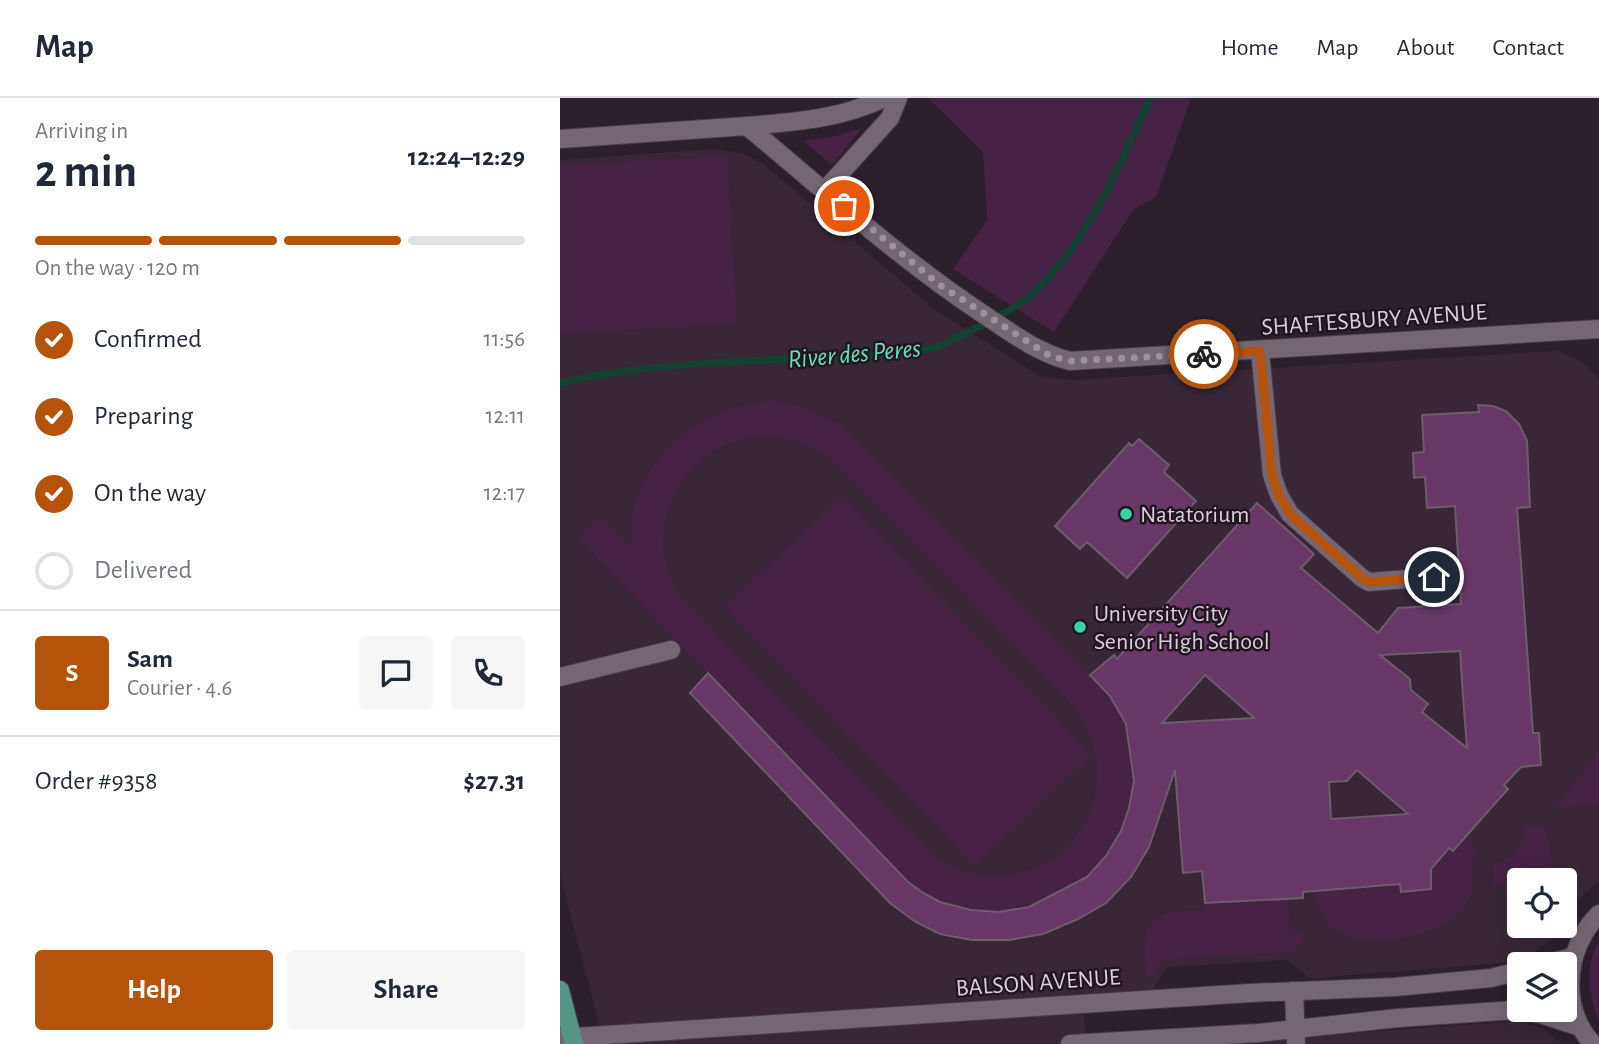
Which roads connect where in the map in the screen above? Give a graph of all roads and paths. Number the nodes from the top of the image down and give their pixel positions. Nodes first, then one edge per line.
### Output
1 (884, 98) edge
2 (898, 98) edge
3 (747, 126) junction
4 (560, 139) edge
5 (825, 190) junction
6 (1599, 329) edge
7 (1260, 351) junction
8 (1434, 577) dead end
9 (671, 650) dead end
10 (560, 677) edge
11 (1599, 914) edge
12 (1575, 952) edge
13 (1507, 974) edge
14 (560, 990) edge
15 (1294, 991) junction
16 (1577, 1018) edge
17 (1580, 1027) junction
18 (1296, 1036) edge
19 (569, 1040) edge
20 (1070, 1044) edge
21 (1593, 1044) edge

1 - 3 street
2 - 5 street
3 - 4 street
3 - 5 street, SHAFTESBURY AVENUE
5 - 7 street, SHAFTESBURY AVENUE
6 - 7 street, SHAFTESBURY AVENUE
7 - 8 street
9 - 10 street
11 - 12 street
13 - 15 street, BALSON AVENUE
14 - 19 main road
15 - 18 street
15 - 19 street, BALSON AVENUE
16 - 17 street
17 - 18 street
17 - 21 street
18 - 20 street

